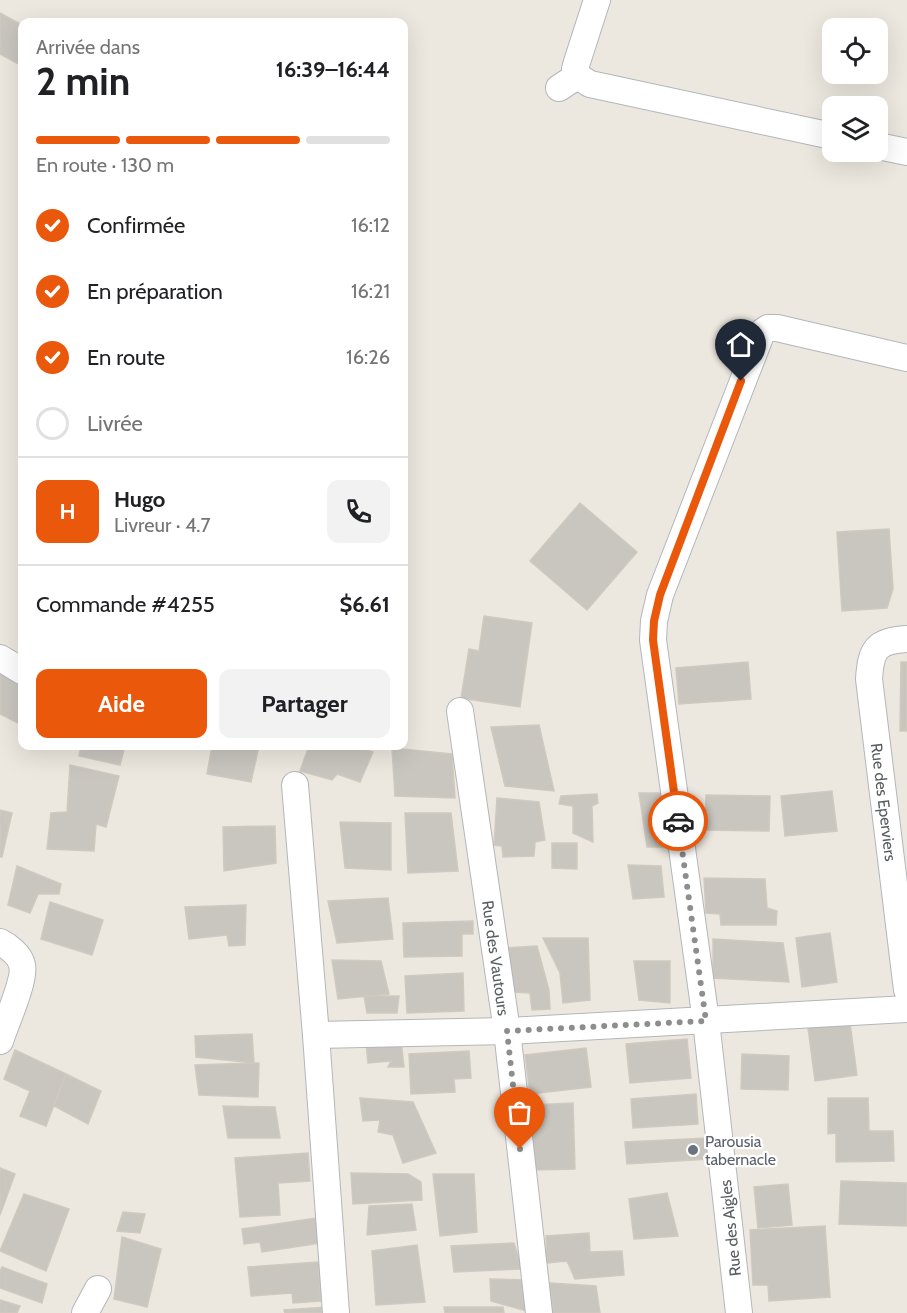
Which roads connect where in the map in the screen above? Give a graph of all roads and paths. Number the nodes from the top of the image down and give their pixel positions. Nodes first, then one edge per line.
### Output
1 (597, 0) edge
2 (822, 134) edge
3 (888, 148) edge
4 (907, 152) edge
5 (907, 358) edge
6 (907, 639) edge
7 (0, 658) edge
8 (18, 669) edge
9 (460, 711) dead end
10 (295, 785) dead end
11 (0, 942) edge
12 (907, 990) edge
13 (907, 1009) edge
14 (706, 1021) junction
15 (507, 1031) junction
16 (316, 1035) junction
17 (0, 1041) edge
18 (98, 1289) dead end
19 (85, 1313) edge
20 (336, 1313) edge
21 (539, 1313) edge
22 (739, 1313) edge

1 - 2 street
3 - 4 street
5 - 14 street, Rue des Aigles
6 - 12 street, Rue des Eperviers
7 - 8 street
9 - 15 street, Rue des Vautours
10 - 16 street
11 - 17 street
13 - 14 street
14 - 15 street
14 - 22 street, Rue des Aigles
15 - 16 street
15 - 21 street, Rue des Vautours
16 - 20 street
18 - 19 street

